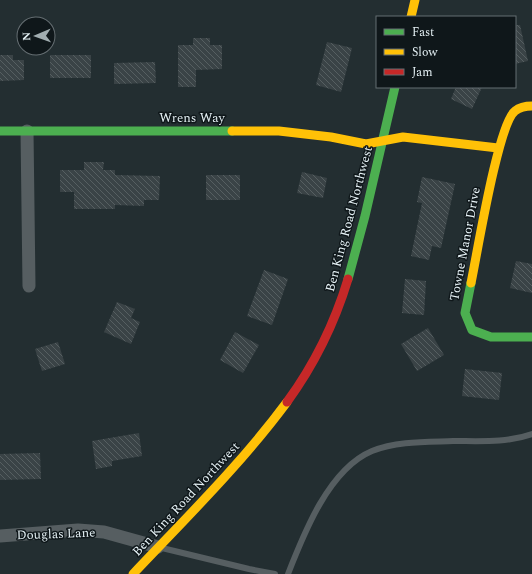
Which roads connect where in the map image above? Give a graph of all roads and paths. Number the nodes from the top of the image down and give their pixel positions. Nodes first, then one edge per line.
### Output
1 (415, 0) edge
2 (411, 16) edge
3 (395, 88) edge
4 (532, 106) edge
5 (0, 131) edge
6 (28, 131) junction
7 (383, 141) junction
8 (498, 148) junction
9 (29, 286) dead end
10 (532, 337) edge
11 (532, 434) edge
12 (0, 536) edge
13 (158, 547) junction
14 (133, 574) edge
15 (275, 574) edge
16 (288, 574) edge

1 - 2 street
3 - 7 street, Ben King Road Northwest
4 - 8 street, Towne Manor Drive
5 - 6 street, Wrens Way
6 - 7 street, Wrens Way
6 - 9 street
7 - 8 street
7 - 13 street, Ben King Road Northwest
8 - 10 street, Towne Manor Drive
11 - 16 lane
12 - 13 street, Douglas Lane
13 - 14 street, Ben King Road Northwest
13 - 15 lane

